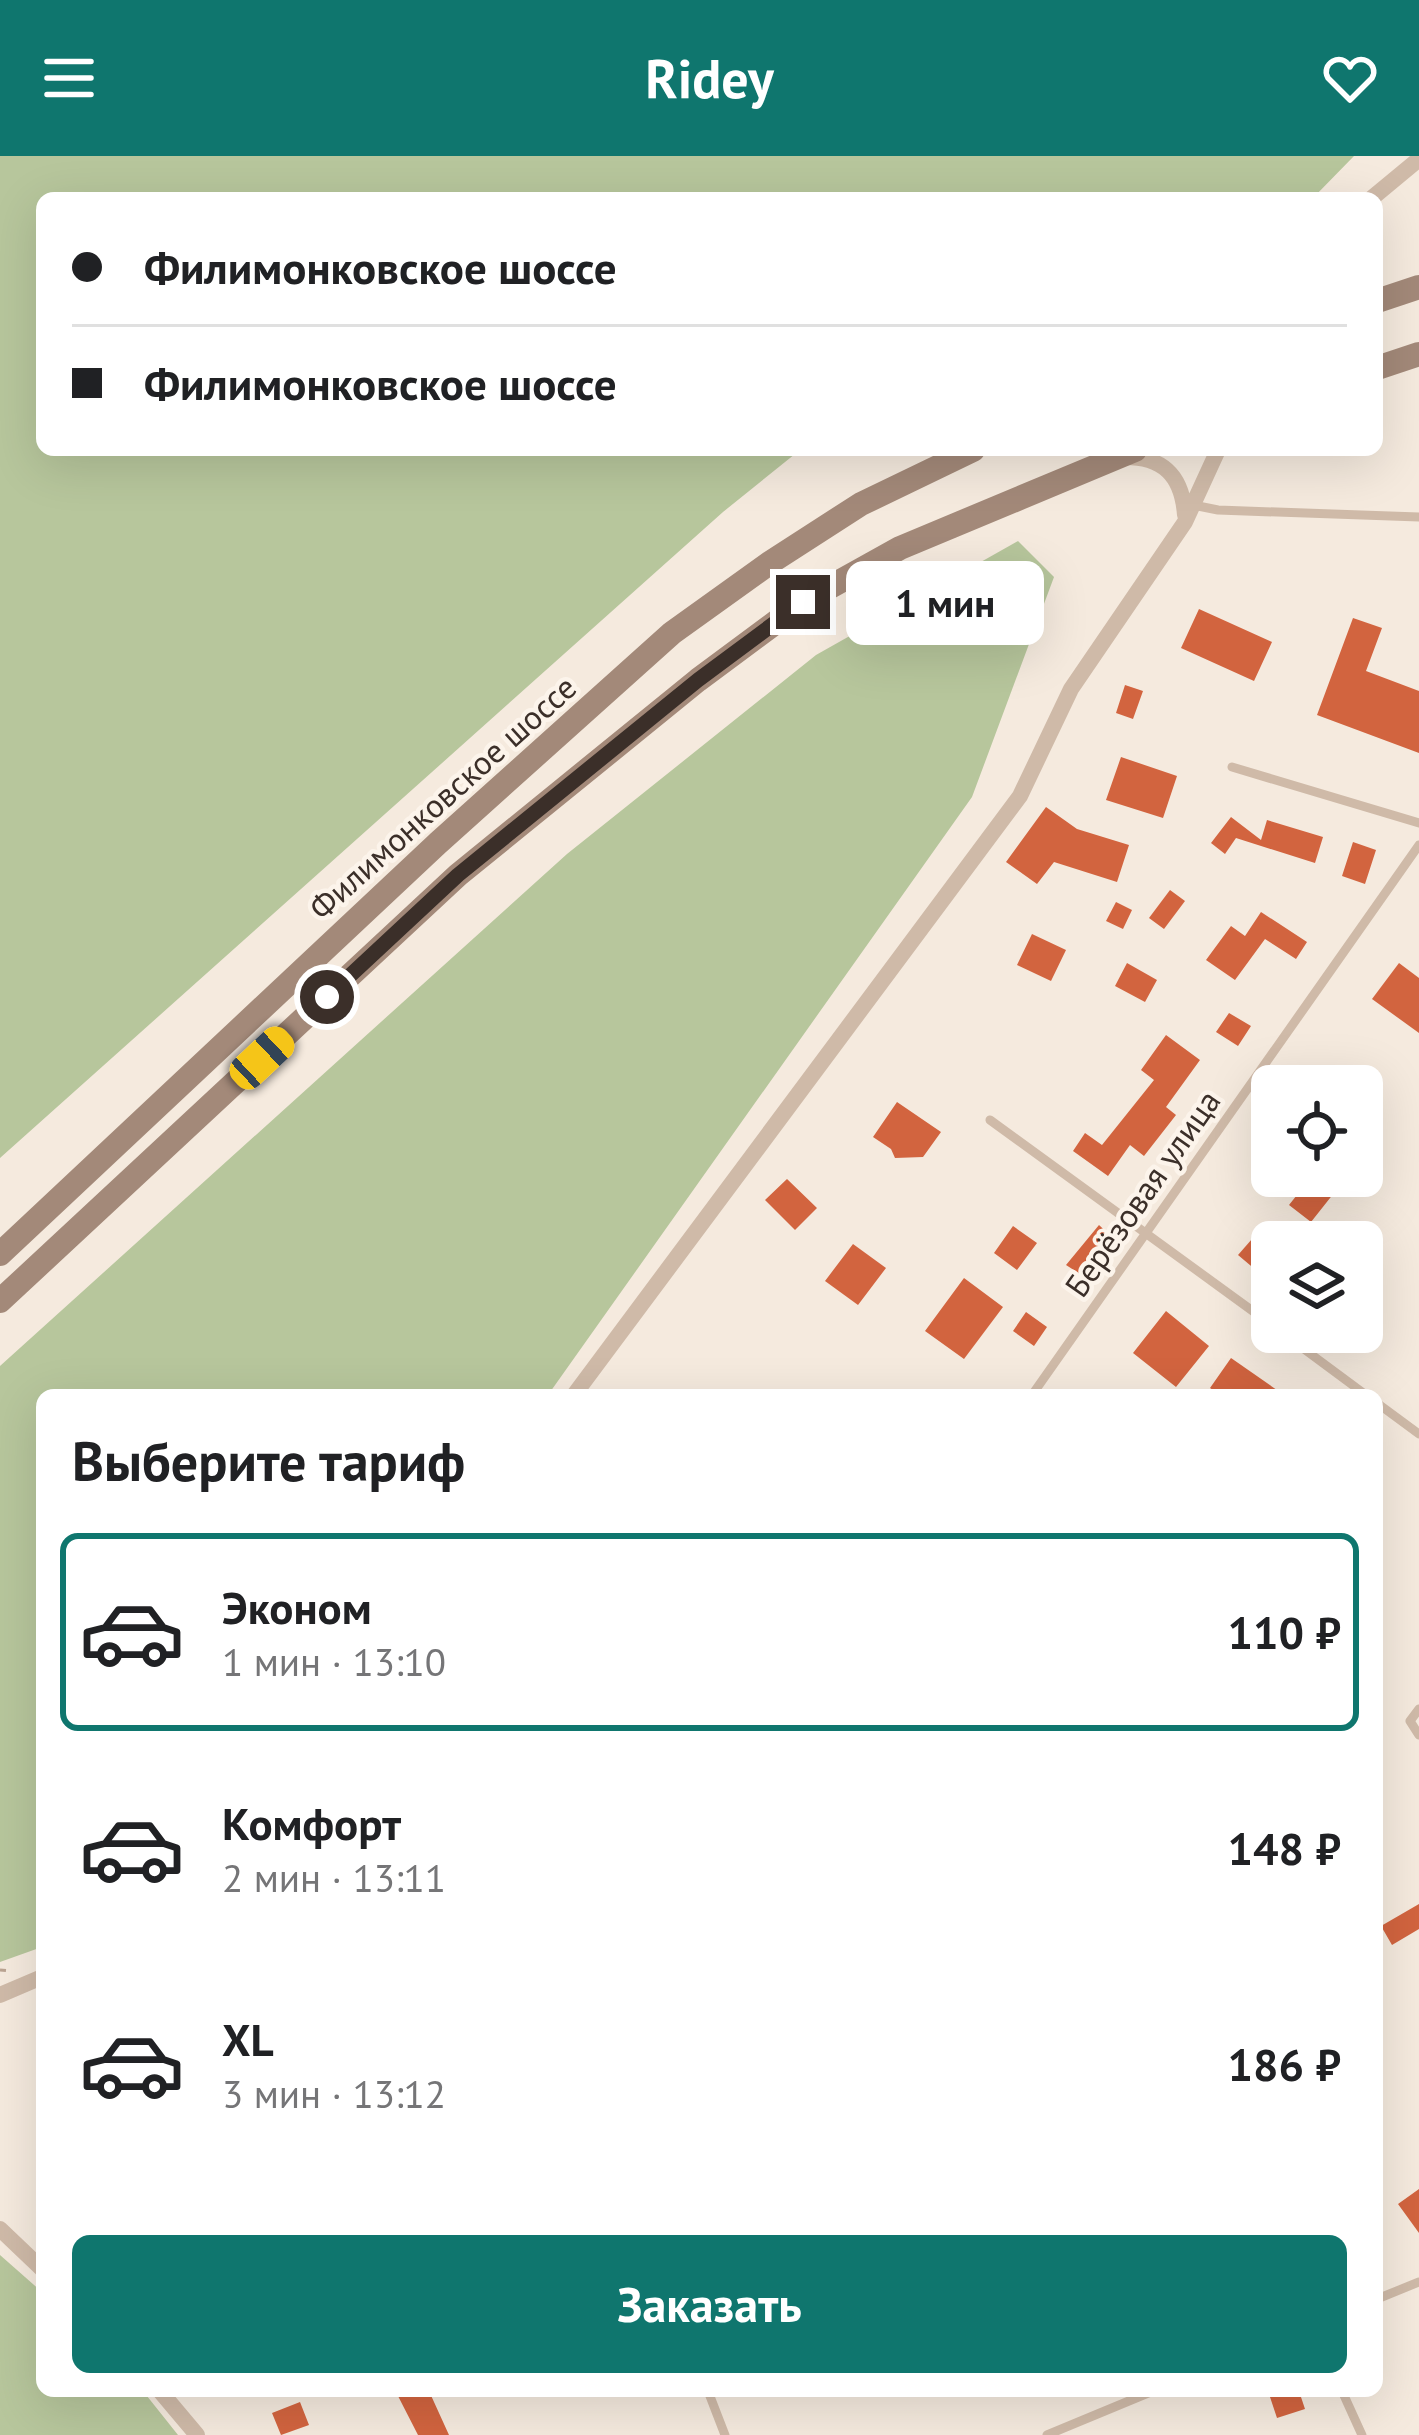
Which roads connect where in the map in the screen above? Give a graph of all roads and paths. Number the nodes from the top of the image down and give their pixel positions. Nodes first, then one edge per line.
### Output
1 (1419, 159) edge
2 (1379, 192) edge
3 (1419, 287) edge
4 (1383, 298) edge
5 (1419, 354) edge
6 (1383, 366) edge
7 (961, 456) edge
8 (1118, 456) edge
9 (1139, 456) edge
10 (1215, 456) edge
11 (1189, 514) junction
12 (1419, 517) edge
13 (1232, 767) dead end
14 (1419, 823) edge
15 (1419, 845) edge
16 (989, 1120) dead end
17 (1147, 1233) junction
18 (0, 1254) edge
19 (0, 1301) edge
20 (1251, 1310) edge
21 (1309, 1353) edge
22 (578, 1389) edge
23 (1036, 1389) edge
24 (1358, 1389) edge
25 (1383, 1407) edge
26 (1419, 1434) edge
27 (1419, 1709) edge
28 (1419, 1735) edge
29 (36, 1980) edge
30 (0, 1995) edge
31 (0, 2229) edge
32 (36, 2264) edge
33 (1419, 2282) edge
34 (1383, 2297) edge
35 (165, 2397) edge
36 (710, 2397) edge
37 (1139, 2397) edge
38 (1345, 2397) edge
39 (197, 2435) edge
40 (725, 2435) edge
41 (1047, 2435) edge
42 (1362, 2435) edge

1 - 2 street
3 - 4 main road
5 - 6 main road
7 - 18 main road, Филимонковское шоссе
8 - 19 main road, Филимонковское шоссе
9 - 11 street
10 - 11 street
11 - 12 lane
11 - 22 street
13 - 14 lane
15 - 17 lane, Берёзовая улица
16 - 17 lane
17 - 20 lane
17 - 23 lane, Берёзовая улица
21 - 24 lane
25 - 26 lane
27 - 28 lane
29 - 30 street
31 - 32 street
33 - 34 lane
35 - 39 street
36 - 40 lane
37 - 41 lane
38 - 42 lane

